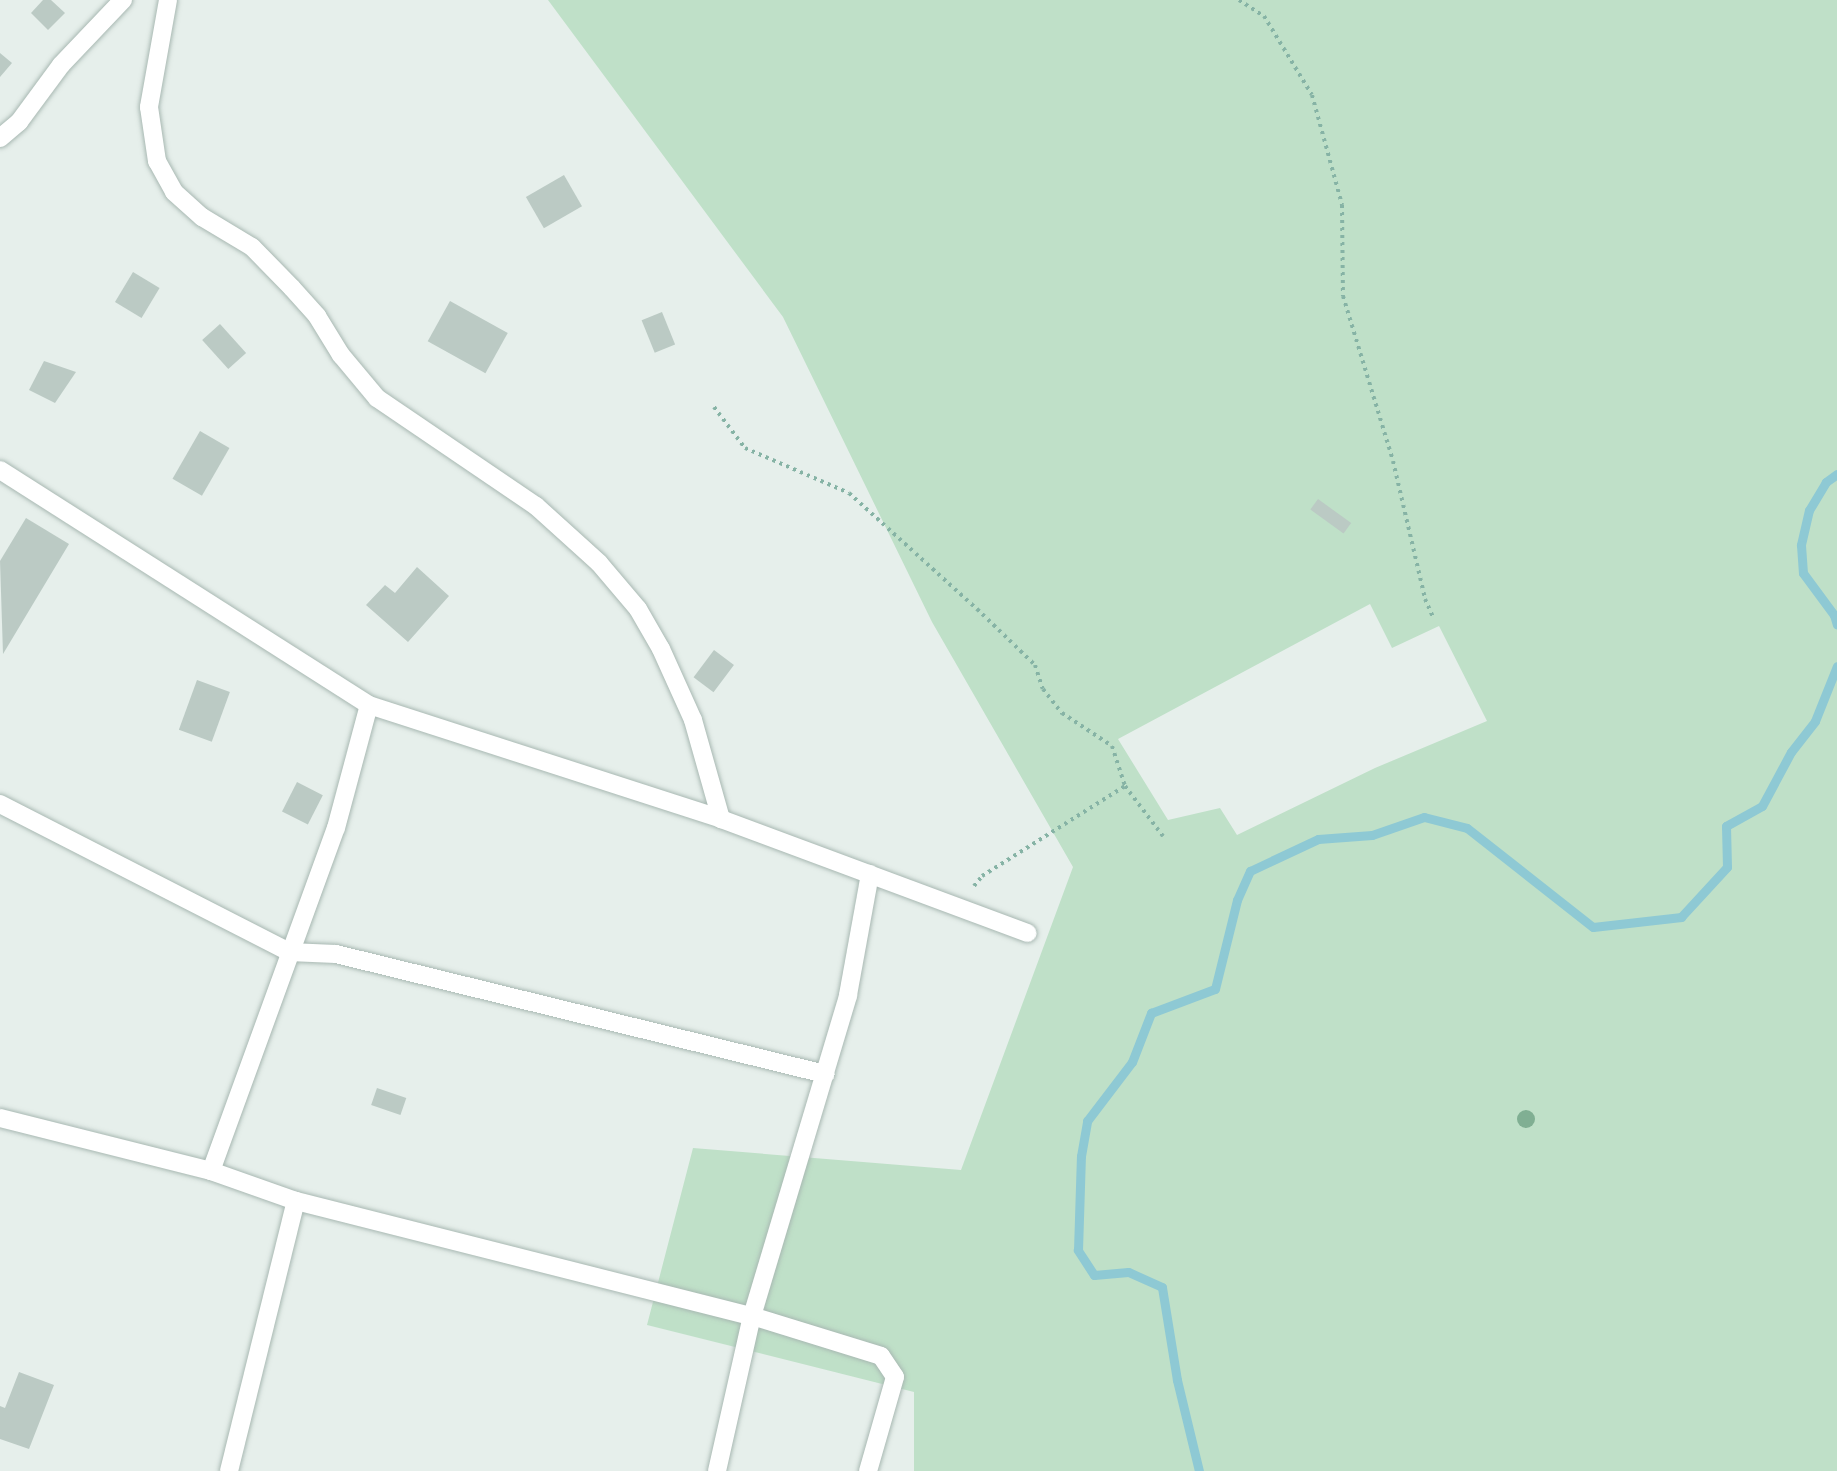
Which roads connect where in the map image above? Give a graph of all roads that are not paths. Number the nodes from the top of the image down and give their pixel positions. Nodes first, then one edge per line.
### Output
1 (123, 0) edge
2 (168, 0) edge
3 (0, 138) edge
4 (0, 470) edge
5 (369, 705) junction
6 (0, 804) edge
7 (721, 819) junction
8 (870, 874) junction
9 (1028, 933) dead end
10 (289, 952) junction
11 (825, 1074) junction
12 (0, 1118) edge
13 (211, 1171) junction
14 (296, 1201) junction
15 (752, 1316) junction
16 (229, 1471) edge
17 (717, 1471) edge
18 (868, 1471) edge

1 - 3 street
2 - 7 street
4 - 5 street
5 - 7 street
5 - 10 street
6 - 10 street
7 - 8 street
8 - 9 street
8 - 11 street
10 - 11 street
10 - 13 street
11 - 15 street
12 - 13 street
13 - 14 street
14 - 15 street
14 - 16 street
15 - 17 street
15 - 18 street

